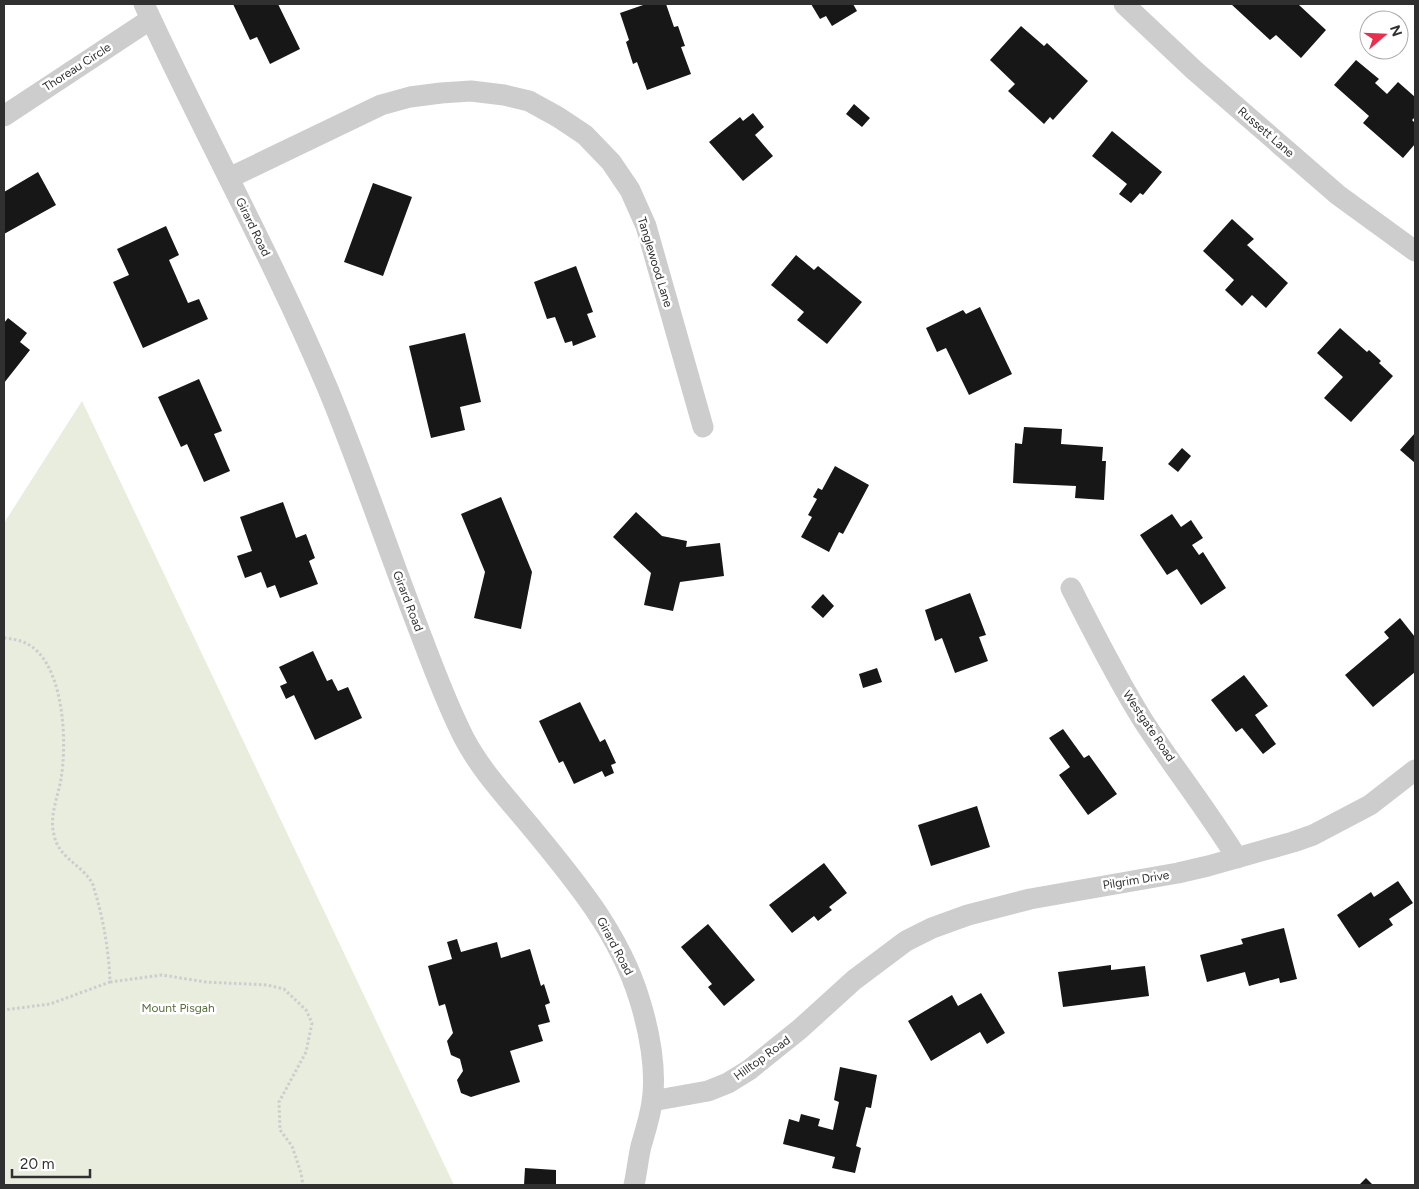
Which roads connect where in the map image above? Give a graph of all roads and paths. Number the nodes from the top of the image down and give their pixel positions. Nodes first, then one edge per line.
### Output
1 (1124, 4) edge
2 (147, 11) edge
3 (4, 116) edge
4 (228, 178) junction
5 (1415, 251) edge
6 (703, 427) dead end
7 (1071, 588) dead end
8 (4, 638) edge
9 (1415, 770) edge
10 (1237, 858) junction
11 (854, 980) joint
12 (110, 982) junction
13 (4, 1010) edge
14 (652, 1101) junction
15 (304, 1185) edge
16 (634, 1185) edge

1 - 5 street, Russett Lane
2 - 3 street, Thoreau Circle
2 - 4 street, Girard Road
4 - 6 street, Tanglewood Lane
4 - 14 street, Girard Road
7 - 10 street, Westgate Road
8 - 12 path
9 - 10 street, Pilgrim Drive
10 - 11 street, Pilgrim Drive
11 - 14 street, Hilltop Road
12 - 13 path
12 - 15 path
14 - 16 street, Girard Road

